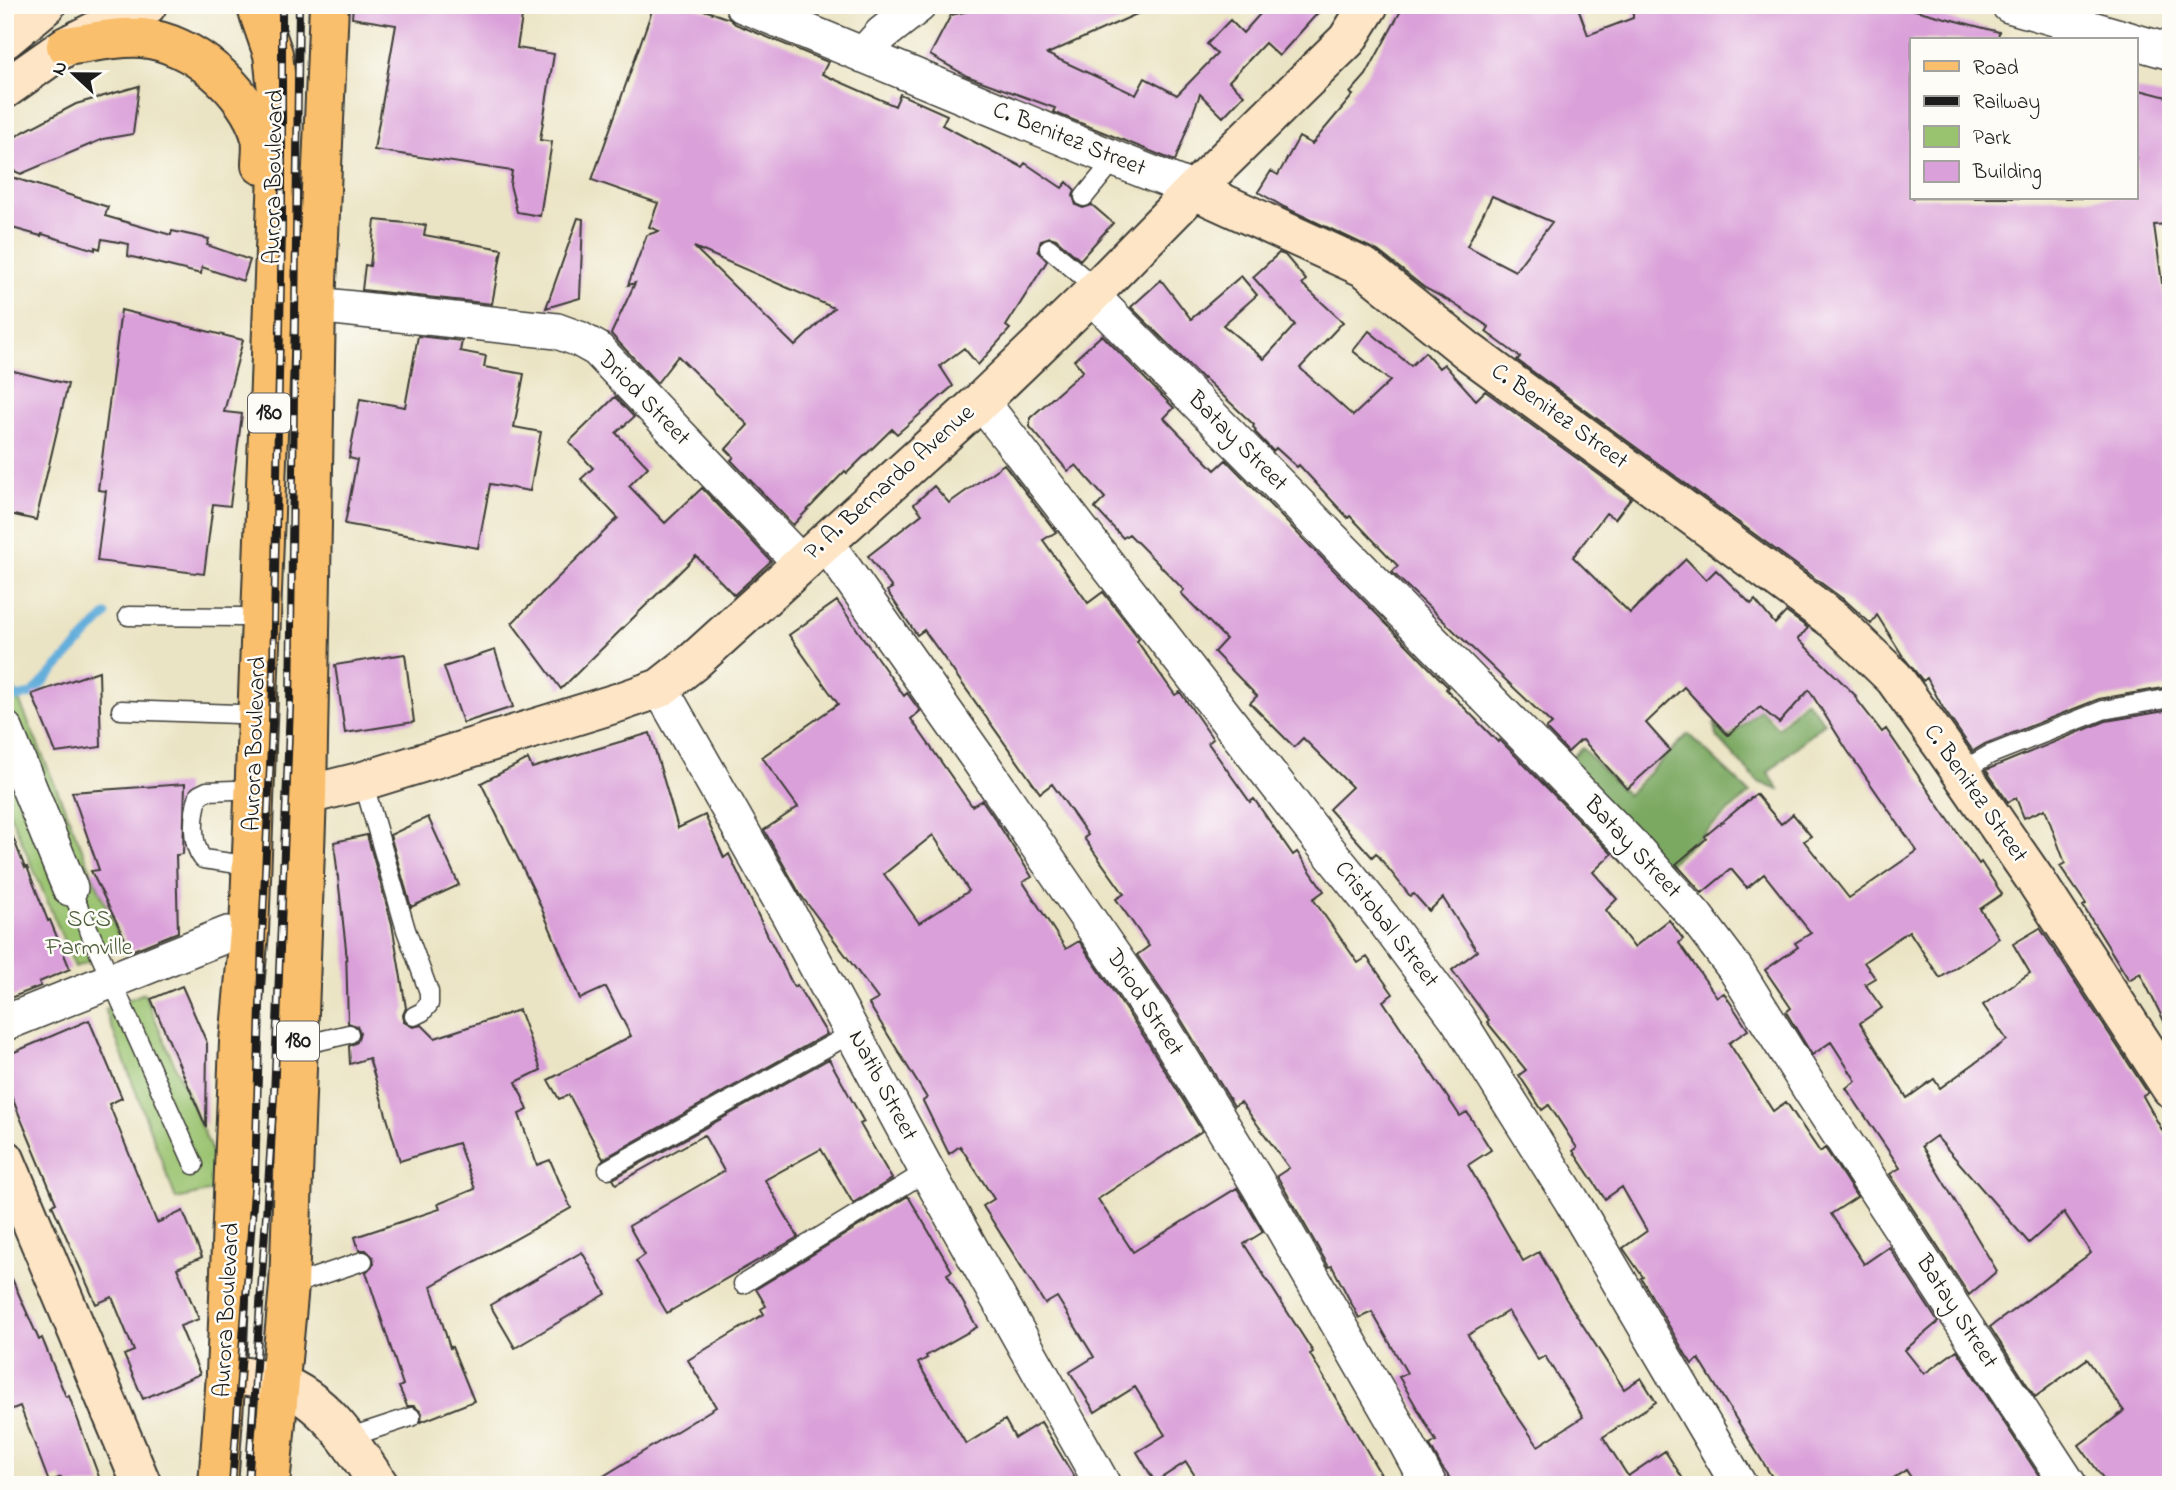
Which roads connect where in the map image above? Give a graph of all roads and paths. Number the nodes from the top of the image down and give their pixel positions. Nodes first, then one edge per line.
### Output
1 (46, 5) edge
2 (147, 5) edge
3 (256, 5) edge
4 (329, 5) edge
5 (919, 5) edge
6 (1369, 5) edge
7 (2009, 5) edge
8 (756, 8) edge
9 (2123, 38) edge
10 (5, 39) edge
11 (2138, 43) edge
12 (66, 46) junction
13 (2171, 52) edge
14 (863, 55) junction
15 (5, 89) edge
16 (1115, 159) junction
17 (1195, 190) junction
18 (1084, 197) dead end
19 (1049, 248) dead end
20 (1094, 292) junction
21 (316, 305) junction
22 (981, 401) junction
23 (813, 553) junction
24 (128, 616) dead end
25 (241, 617) junction
26 (660, 688) junction
27 (2171, 698) edge
28 (121, 710) dead end
29 (238, 714) junction
30 (5, 729) edge
31 (1961, 772) junction
32 (362, 781) junction
33 (307, 795) junction
34 (70, 888) joint
35 (229, 933) junction
36 (112, 980) junction
37 (414, 1016) dead end
38 (5, 1023) edge
39 (854, 1032) junction
40 (349, 1034) dead end
41 (239, 1042) junction
42 (298, 1046) junction
43 (2171, 1088) edge
44 (5, 1159) edge
45 (194, 1165) dead end
46 (608, 1170) dead end
47 (927, 1171) junction
48 (363, 1261) dead end
49 (743, 1284) dead end
50 (289, 1286) junction
51 (226, 1374) junction
52 (280, 1384) junction
53 (411, 1417) dead end
54 (347, 1438) junction
55 (142, 1485) edge
56 (218, 1485) edge
57 (270, 1485) edge
58 (379, 1485) edge
59 (1103, 1485) edge
60 (1429, 1485) edge
61 (1739, 1485) edge
62 (2069, 1485) edge

1 - 10 street
2 - 12 street
3 - 41 main road, Aurora Boulevard / 180
4 - 21 main road, Aurora Boulevard / 180
5 - 14 street
6 - 17 street, P. A. Bernardo Avenue
7 - 9 street
8 - 14 street, C. Benitez Street
11 - 13 street
12 - 15 street
12 - 25 main road
14 - 16 street, C. Benitez Street
16 - 17 street, C. Benitez Street
16 - 18 lane
17 - 20 street, P. A. Bernardo Avenue
17 - 31 street, C. Benitez Street
19 - 20 lane
20 - 22 street, P. A. Bernardo Avenue
20 - 62 street, Batay Street
21 - 23 street, Driod Street
21 - 33 main road, Aurora Boulevard / 180
22 - 23 street, P. A. Bernardo Avenue
22 - 61 street, Cristobal Street
23 - 26 street, P. A. Bernardo Avenue
23 - 60 street, Driod Street
24 - 25 lane
25 - 29 main road
26 - 32 street, P. A. Bernardo Avenue
26 - 39 street, Natib Street
27 - 31 lane
28 - 29 lane
29 - 35 main road
30 - 34 street
31 - 43 street, C. Benitez Street
32 - 33 street, P. A. Bernardo Avenue
32 - 37 lane
33 - 42 main road, Aurora Boulevard / 180
34 - 36 lane
35 - 36 street
35 - 41 main road
36 - 38 street
36 - 45 lane
39 - 46 lane
39 - 47 street, Natib Street
40 - 42 lane
41 - 51 main road, Aurora Boulevard / 180
42 - 50 main road, Aurora Boulevard / 180
44 - 55 street
47 - 49 lane
47 - 59 street, Natib Street
48 - 50 lane
50 - 52 main road, Aurora Boulevard / 180
51 - 52 street
51 - 56 main road, Aurora Boulevard / 180
52 - 54 street
52 - 57 main road, Aurora Boulevard / 180
53 - 54 lane
54 - 58 street

